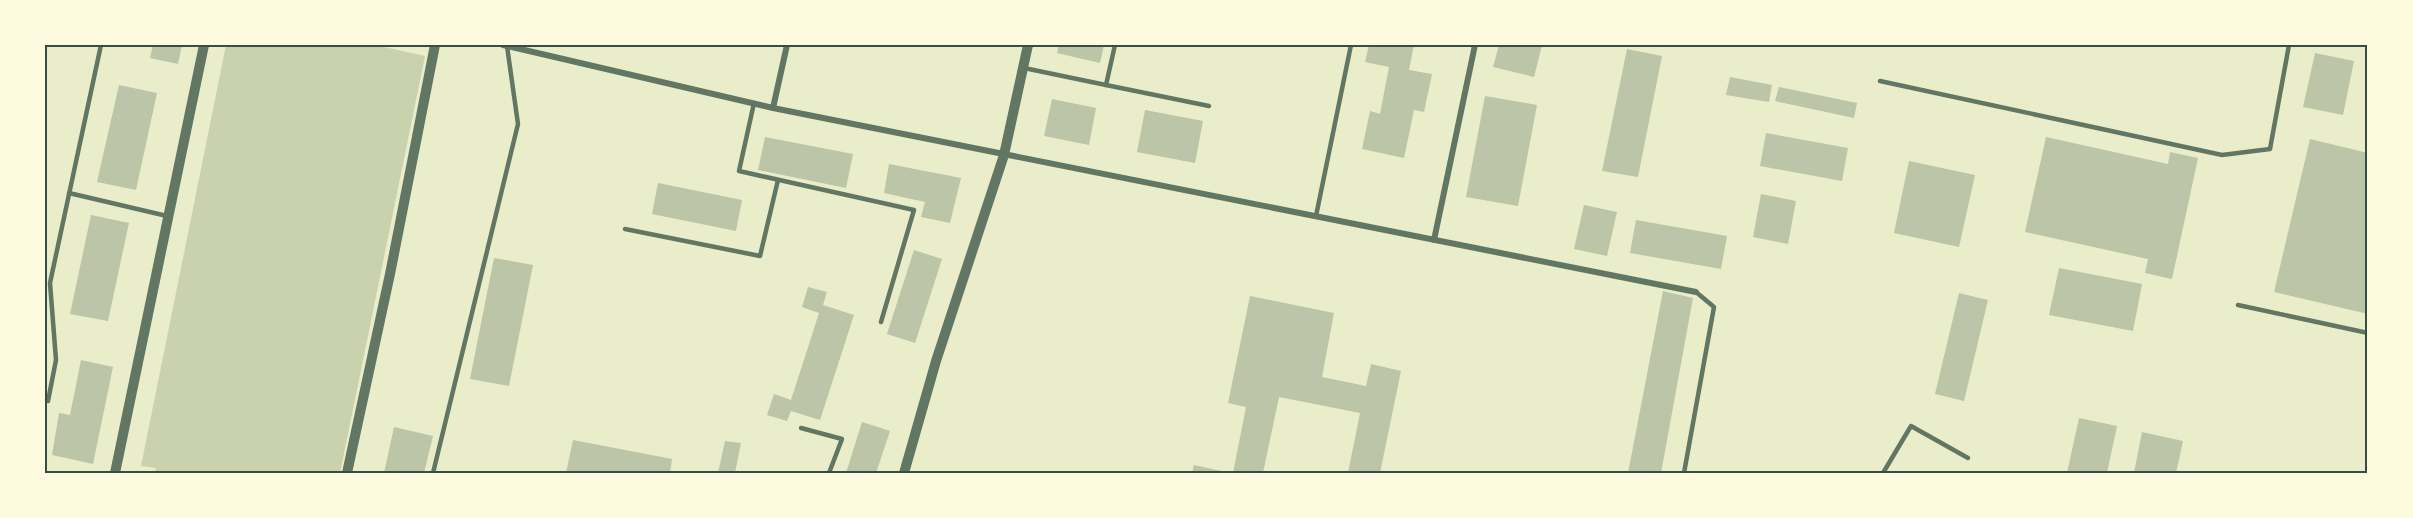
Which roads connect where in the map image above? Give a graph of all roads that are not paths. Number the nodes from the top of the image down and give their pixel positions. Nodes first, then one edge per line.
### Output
1 (101, 45) edge
2 (204, 45) edge
3 (435, 45) edge
4 (505, 45) edge
5 (786, 45) edge
6 (1028, 45) edge
7 (1115, 45) edge
8 (1351, 45) edge
9 (1475, 45) edge
10 (2289, 45) edge
11 (1023, 68) junction
12 (1880, 81) dead end
13 (1106, 85) junction
14 (754, 103) junction
15 (1209, 106) dead end
16 (773, 108) junction
17 (1004, 155) junction
18 (778, 180) junction
19 (69, 193) junction
20 (167, 216) junction
21 (1316, 216) junction
22 (625, 230) dead end
23 (1434, 240) junction
24 (1696, 292) joint
25 (2238, 305) dead end
26 (881, 322) dead end
27 (2368, 333) edge
28 (48, 401) dead end
29 (801, 428) dead end
30 (1968, 458) dead end
31 (115, 473) edge
32 (347, 473) edge
33 (433, 473) edge
34 (829, 473) edge
35 (904, 473) edge
36 (1684, 473) edge
37 (1883, 473) edge

1 - 19 lane
2 - 20 street
3 - 32 street
4 - 14 street
4 - 33 lane
5 - 16 street
6 - 11 street
7 - 13 lane
8 - 21 lane
9 - 23 street
10 - 12 lane
11 - 13 lane
11 - 17 street
13 - 15 lane
14 - 16 street
14 - 18 lane
16 - 17 street
17 - 21 street
17 - 35 street
18 - 22 lane
18 - 26 lane
19 - 20 lane
19 - 28 lane
20 - 31 street
21 - 23 street
23 - 24 street
24 - 36 lane
25 - 27 lane
29 - 34 lane
30 - 37 lane

